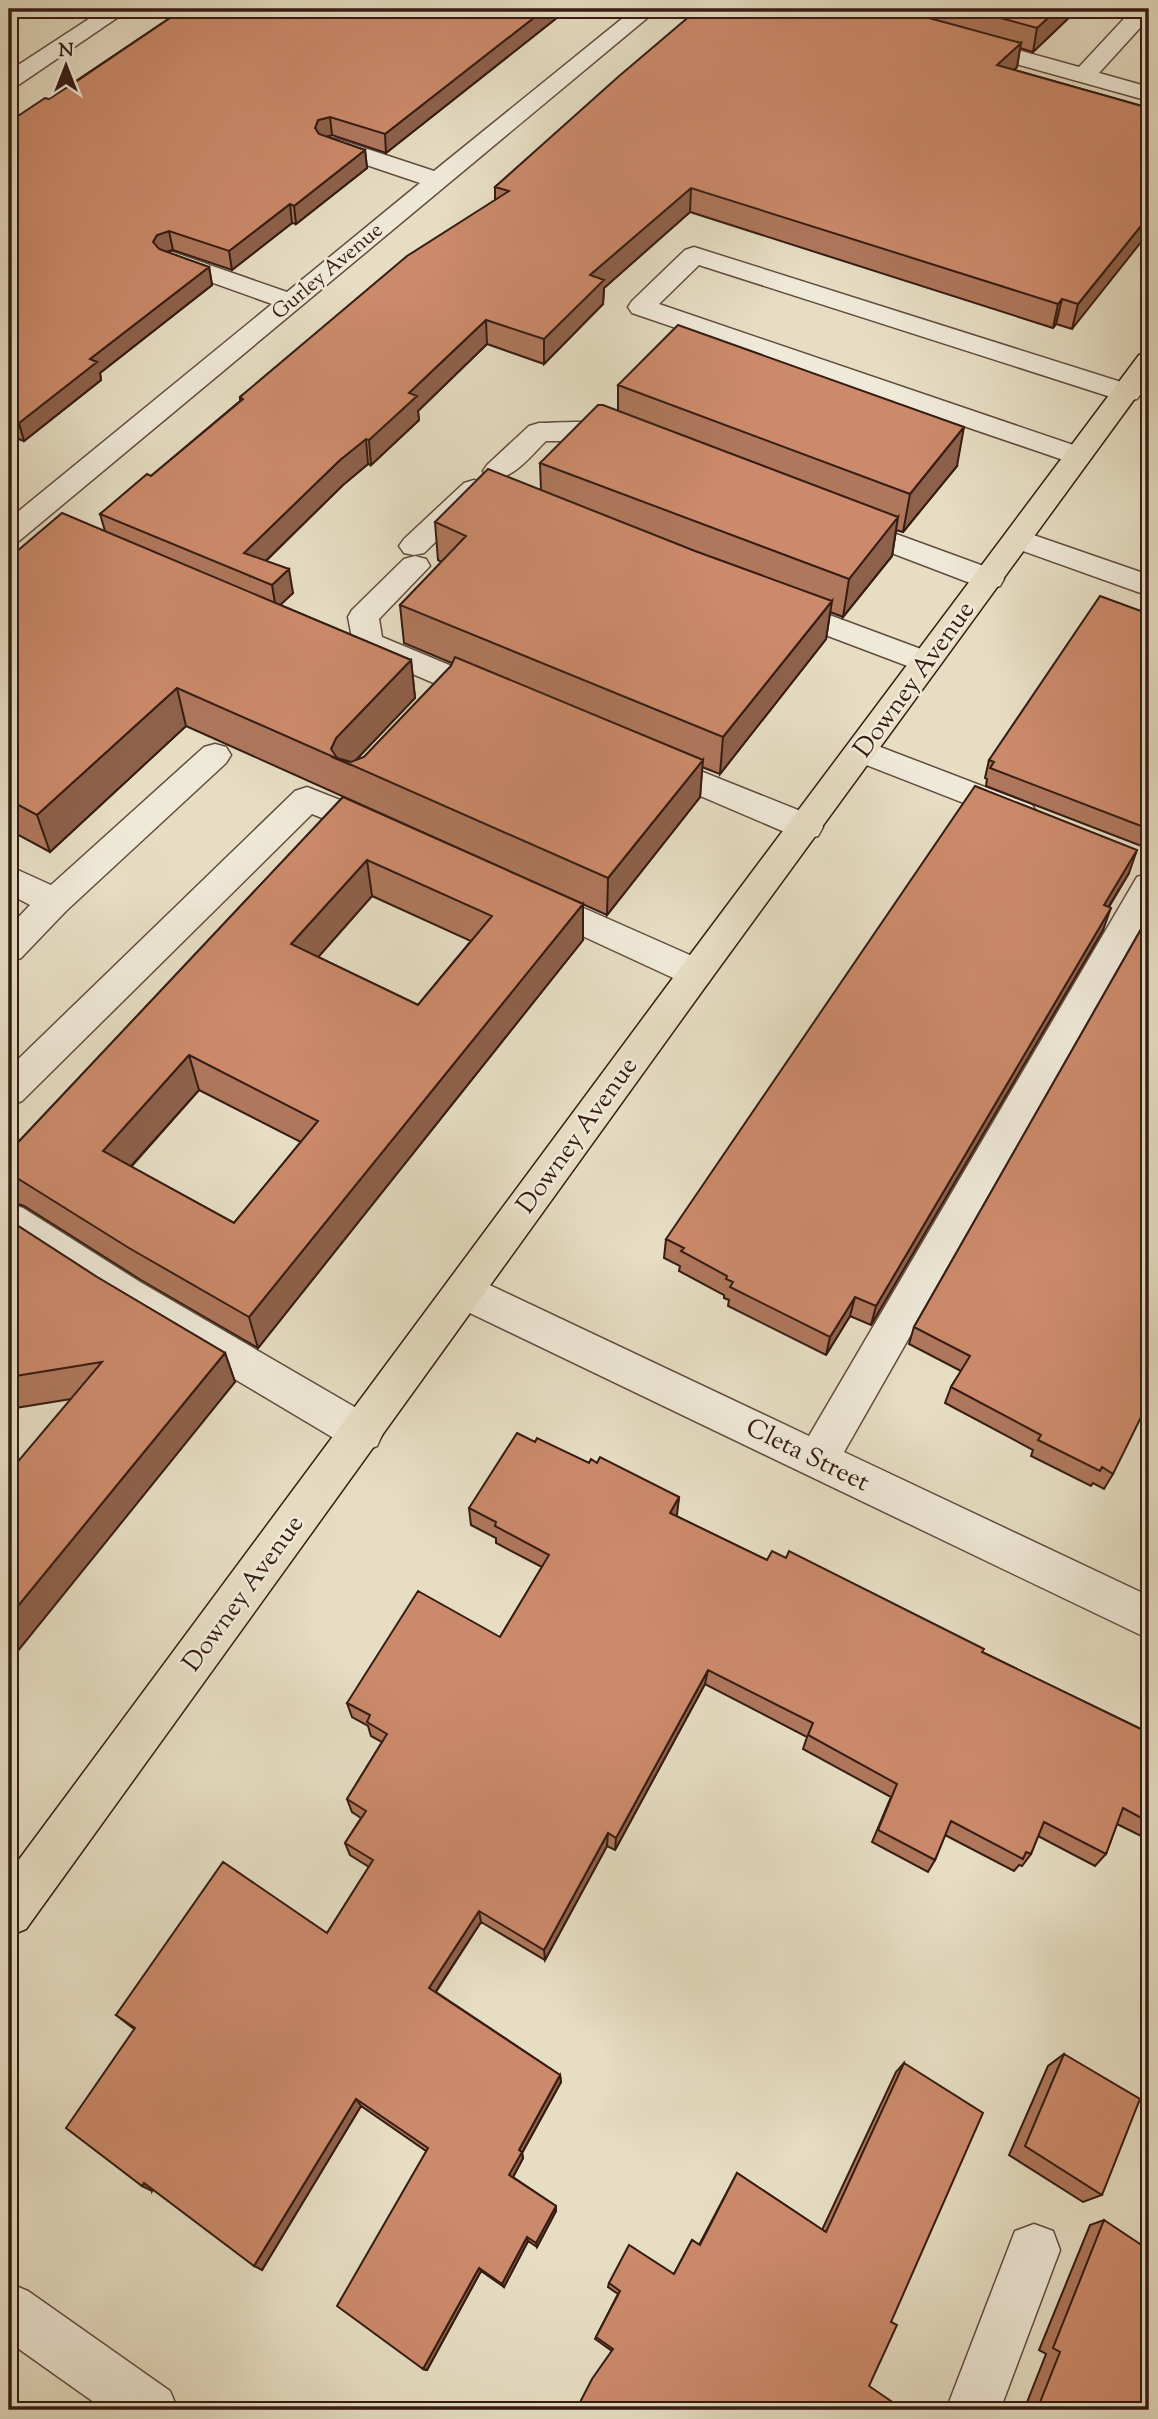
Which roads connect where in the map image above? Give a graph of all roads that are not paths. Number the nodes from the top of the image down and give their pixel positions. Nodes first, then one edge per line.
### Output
1 (119, 9) edge
2 (647, 9) edge
3 (1145, 9) edge
4 (951, 39) edge
5 (1084, 76) junction
6 (9, 81) edge
7 (1149, 94) edge
8 (331, 145) edge
9 (439, 181) junction
10 (172, 260) edge
11 (291, 302) junction
12 (1149, 361) edge
13 (1127, 393) junction
14 (644, 447) edge
15 (1078, 456) junction
16 (823, 516) edge
17 (26, 520) edge
18 (1019, 539) junction
19 (989, 579) junction
20 (1149, 586) edge
21 (755, 598) edge
22 (341, 652) edge
23 (926, 662) junction
24 (431, 704) edge
25 (521, 708) edge
26 (622, 750) edge
27 (862, 751) junction
28 (215, 755) edge
29 (1049, 825) edge
30 (806, 827) junction
31 (414, 845) edge
32 (1145, 870) edge
33 (9, 878) edge
34 (512, 889) edge
35 (54, 902) junction
36 (9, 949) edge
37 (696, 973) junction
38 (9, 1091) edge
39 (9, 1219) edge
40 (465, 1292) junction
41 (362, 1433) junction
42 (817, 1461) junction
43 (1149, 1618) edge
44 (9, 1912) edge
45 (1034, 2250) dead end
46 (9, 2310) edge
47 (151, 2410) edge
48 (973, 2410) edge

1 - 6 street
2 - 9 street, Gurley Avenue
3 - 5 street
4 - 5 street
5 - 7 street
8 - 9 street
9 - 11 street, Gurley Avenue
10 - 11 street
11 - 17 street, Gurley Avenue
12 - 13 main road, Downey Avenue
13 - 15 main road, Downey Avenue
13 - 15 street
14 - 25 street
15 - 18 main road, Downey Avenue
16 - 19 street
18 - 19 main road, Downey Avenue
18 - 20 street
19 - 23 main road, Downey Avenue
21 - 23 street
22 - 24 street
23 - 27 main road, Downey Avenue
26 - 30 street
27 - 29 street
27 - 30 main road, Downey Avenue
28 - 35 street
30 - 37 main road, Downey Avenue
31 - 38 street
32 - 42 street
33 - 35 street
34 - 37 street
35 - 36 street
37 - 40 main road, Downey Avenue
39 - 41 street
40 - 41 main road, Downey Avenue
40 - 42 street, Cleta Street
41 - 44 main road, Downey Avenue
42 - 43 street, Cleta Street
45 - 48 street
46 - 47 street

